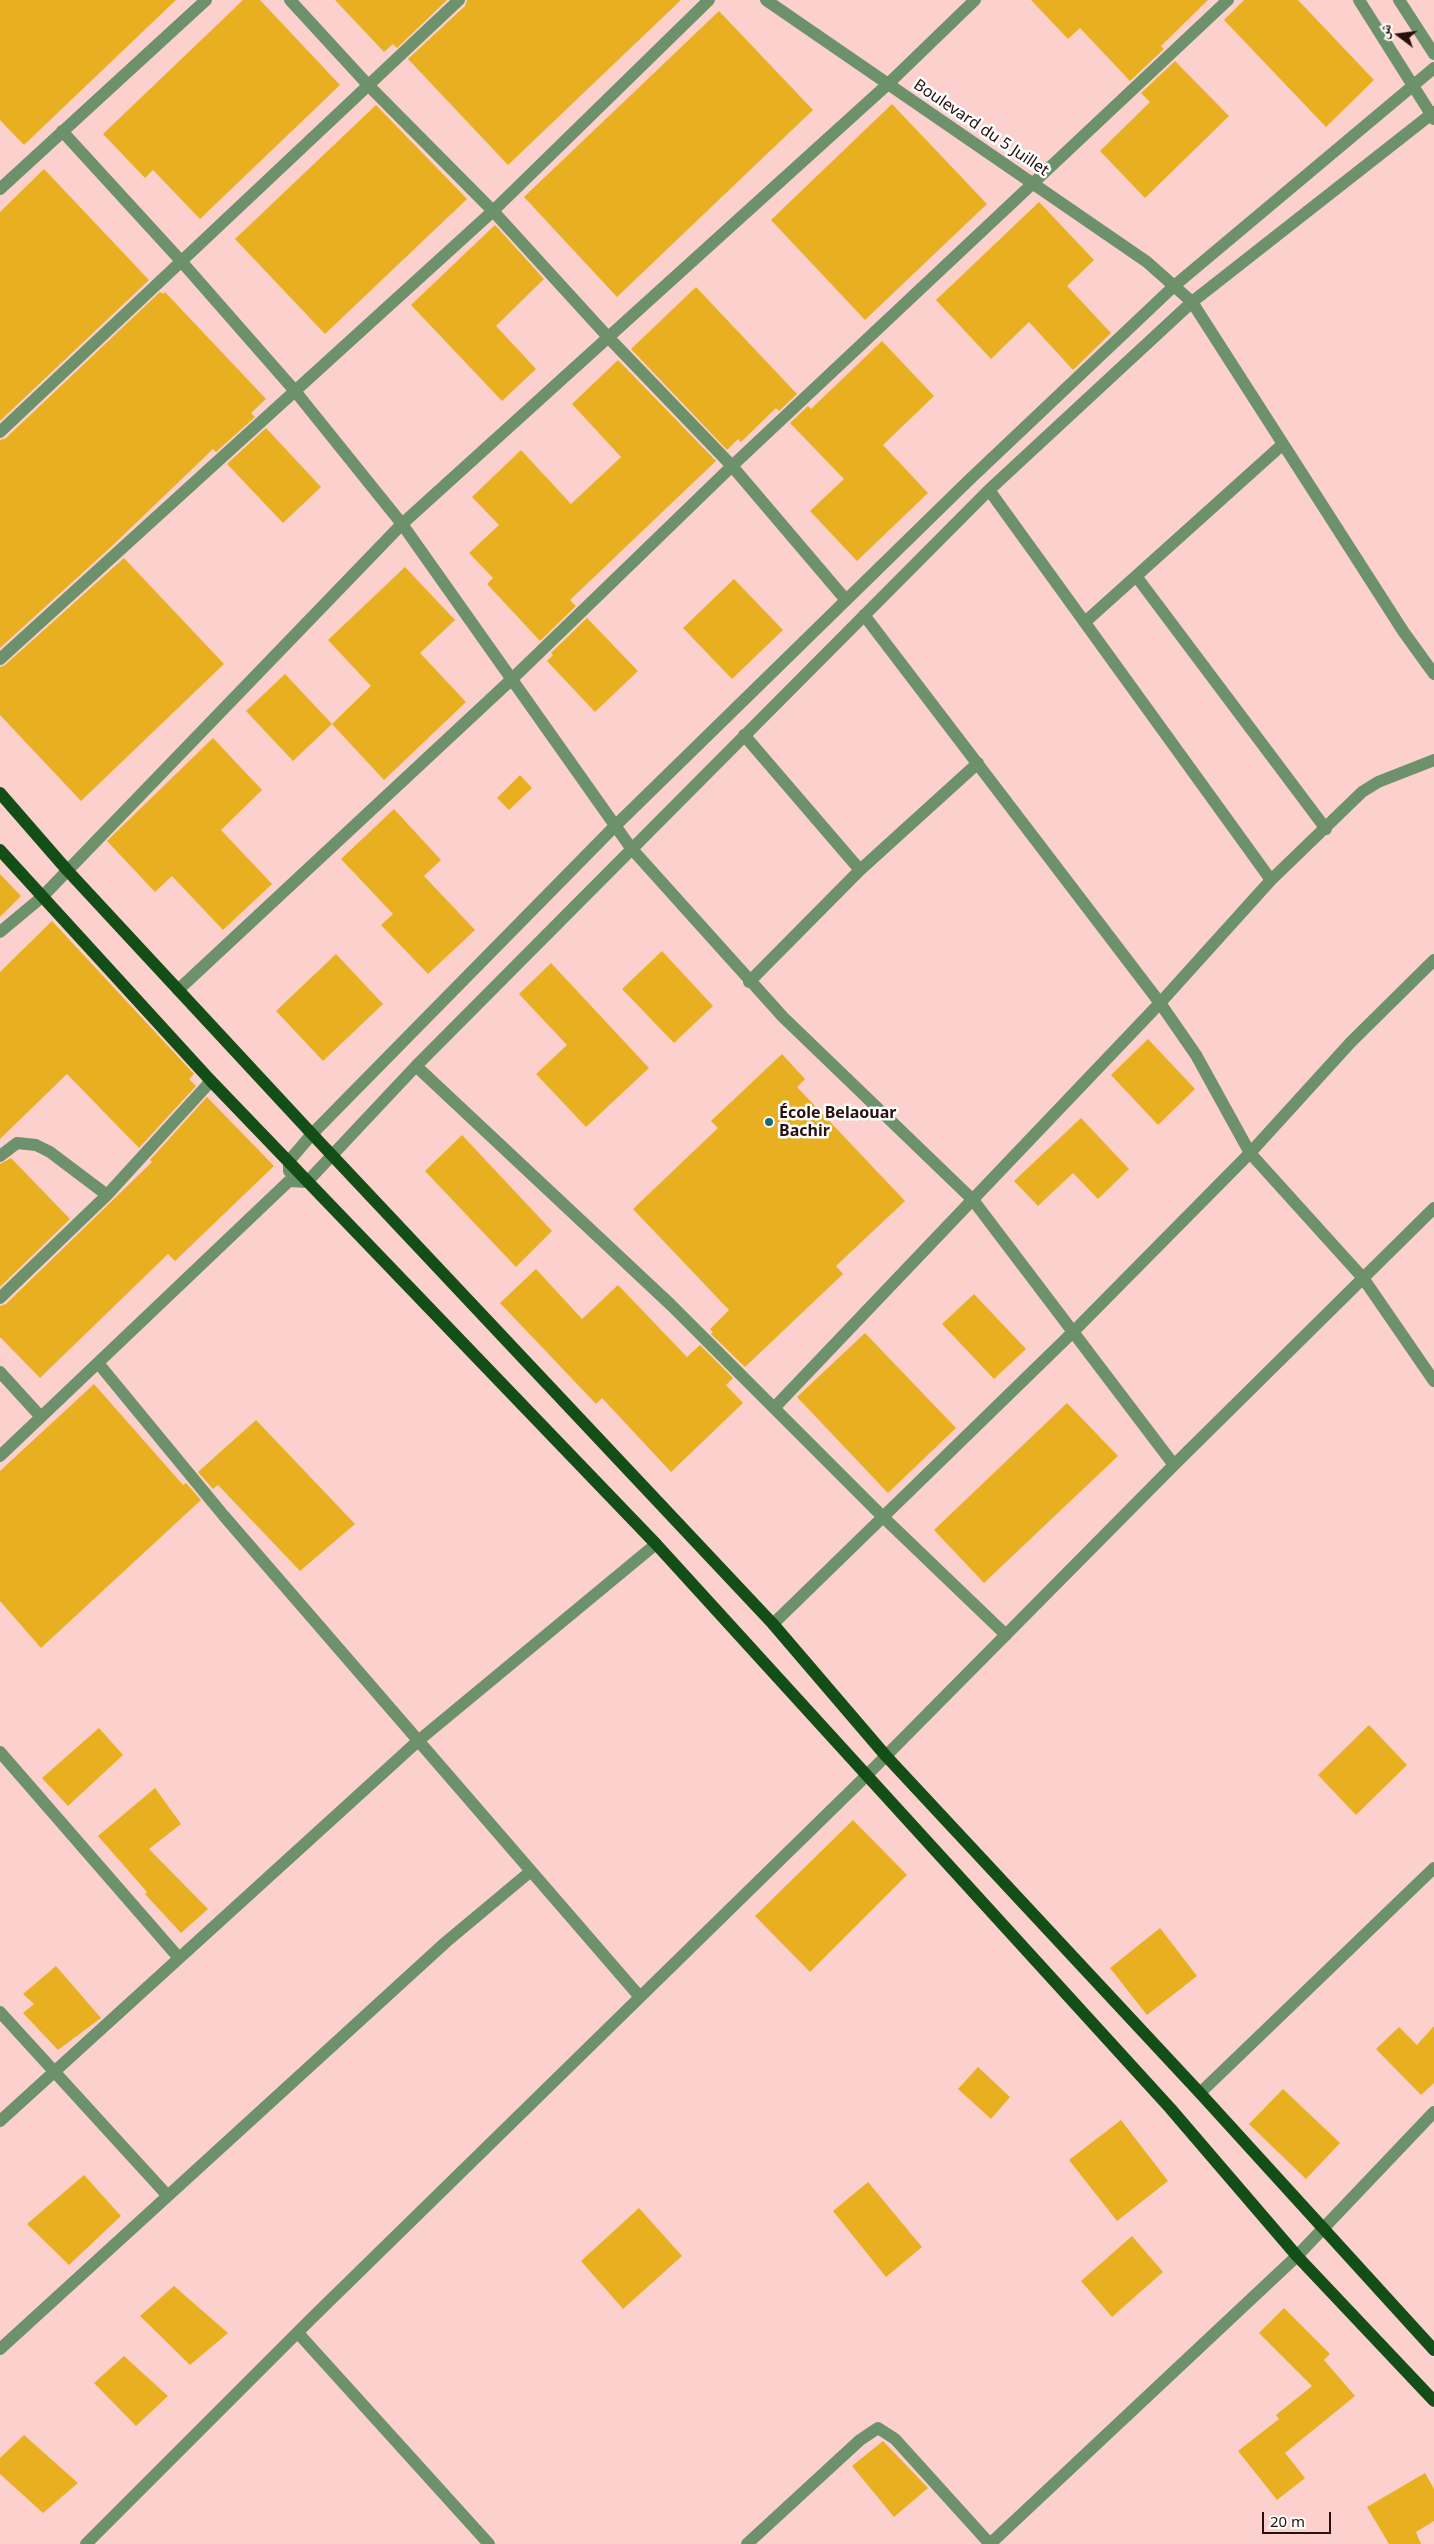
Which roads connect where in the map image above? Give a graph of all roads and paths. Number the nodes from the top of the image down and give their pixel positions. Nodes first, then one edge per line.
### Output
1 (206, 0) edge
2 (290, 0) edge
3 (459, 0) edge
4 (710, 0) edge
5 (766, 0) edge
6 (975, 0) edge
7 (1228, 0) edge
8 (1359, 0) edge
9 (1399, 0) edge
10 (1434, 54) edge
11 (1434, 68) edge
12 (888, 84) junction
13 (1413, 85) junction
14 (369, 86) junction
15 (1433, 116) edge
16 (62, 131) junction
17 (1033, 182) junction
18 (0, 189) edge
19 (493, 211) junction
20 (181, 261) junction
21 (1174, 286) junction
22 (1192, 302) junction
23 (608, 337) junction
24 (295, 391) junction
25 (0, 432) edge
26 (1283, 444) junction
27 (732, 466) junction
28 (989, 490) junction
29 (402, 524) junction
30 (1136, 576) junction
31 (846, 600) junction
32 (864, 615) junction
33 (1085, 622) junction
34 (0, 659) edge
35 (1434, 674) edge
36 (512, 679) junction
37 (744, 735) junction
38 (1434, 760) edge
39 (978, 763) junction
40 (0, 793) edge
41 (614, 827) junction
42 (1326, 829) junction
43 (631, 848) junction
44 (0, 850) edge
45 (68, 870) junction
46 (860, 870) junction
47 (1271, 880) junction
48 (42, 897) junction
49 (0, 932) edge
50 (1434, 960) edge
51 (749, 982) junction
52 (178, 990) junction
53 (1160, 1003) junction
54 (416, 1066) junction
55 (211, 1081) junction
56 (312, 1134) junction
57 (1250, 1153) junction
58 (333, 1155) junction
59 (0, 1156) edge
60 (289, 1161) junction
61 (289, 1182) junction
62 (307, 1182) junction
63 (107, 1196) junction
64 (973, 1200) junction
65 (1434, 1208) edge
66 (1363, 1278) junction
67 (0, 1298) edge
68 (1074, 1330) junction
69 (98, 1363) junction
70 (0, 1372) edge
71 (1434, 1381) edge
72 (774, 1408) junction
73 (41, 1417) junction
74 (0, 1456) edge
75 (1174, 1465) junction
76 (882, 1516) junction
77 (656, 1544) junction
78 (773, 1624) junction
79 (1006, 1635) junction
80 (418, 1741) junction
81 (0, 1752) edge
82 (886, 1756) junction
83 (866, 1776) junction
84 (1434, 1868) edge
85 (531, 1871) junction
86 (179, 1958) junction
87 (640, 1997) junction
88 (0, 2012) edge
89 (55, 2071) junction
90 (1200, 2093) junction
91 (1434, 2112) edge
92 (0, 2121) edge
93 (167, 2195) junction
94 (1322, 2227) junction
95 (1297, 2256) junction
96 (298, 2332) junction
97 (0, 2349) edge
98 (1434, 2350) edge
99 (1434, 2401) edge
100 (86, 2544) edge
101 (489, 2544) edge
102 (747, 2544) edge
103 (990, 2544) edge

1 - 16 street
2 - 14 street
3 - 14 street
4 - 19 street
5 - 12 street, Boulevard du 5 Juillet
6 - 12 street
7 - 17 street
8 - 13 street
9 - 10 street
11 - 13 street
12 - 17 street, Boulevard du 5 Juillet
12 - 23 street
13 - 15 street
13 - 21 street
14 - 19 street
14 - 20 street
15 - 22 street
16 - 18 street
16 - 20 street
17 - 21 street, Boulevard du 5 Juillet
17 - 27 street
19 - 23 street
19 - 24 street
20 - 24 street
20 - 25 street
21 - 22 street, Boulevard du 5 Juillet
21 - 31 street
22 - 26 street, Boulevard du 5 Juillet
22 - 28 street
23 - 27 street
23 - 29 street
24 - 29 street
24 - 34 street
26 - 30 street
26 - 35 street, Boulevard du 5 Juillet
27 - 31 street
27 - 36 street
28 - 32 street
28 - 33 street
29 - 36 street
29 - 45 street
30 - 33 street
30 - 42 street
31 - 41 street
32 - 37 street
32 - 39 street
33 - 47 street
36 - 41 street
36 - 52 street
37 - 43 street
37 - 46 street
38 - 42 street
39 - 46 street
39 - 53 street
40 - 45 main road
41 - 43 street
41 - 56 street
42 - 47 street
43 - 51 street
43 - 54 street
44 - 48 main road
45 - 48 street
45 - 52 main road
46 - 51 street
47 - 53 street
48 - 49 street
48 - 55 main road
50 - 57 street
51 - 64 street
52 - 56 main road
53 - 57 street
53 - 64 street
54 - 58 street
54 - 72 street
55 - 60 main road
55 - 63 street
56 - 58 main road
56 - 60 street
57 - 66 street
57 - 68 street
58 - 62 street
58 - 78 main road
59 - 63 street
60 - 61 street
60 - 62 main road
61 - 62 street
61 - 69 street
62 - 77 main road
63 - 67 street
64 - 68 street
64 - 72 street
65 - 66 street
66 - 71 street
66 - 75 street
68 - 75 street
68 - 76 street
69 - 73 street
69 - 80 street
70 - 73 street
72 - 76 street
73 - 74 street
75 - 79 street
76 - 78 street
76 - 79 street
77 - 80 street
77 - 83 main road
78 - 82 main road
79 - 82 street
80 - 85 street
80 - 86 street
81 - 86 street
82 - 83 street
82 - 90 main road
83 - 87 street
83 - 95 main road
84 - 90 street
85 - 87 street
85 - 93 street
86 - 89 street
87 - 96 street
88 - 89 street
89 - 92 street
89 - 93 street
90 - 94 main road
91 - 94 street
93 - 97 street
94 - 95 street
94 - 98 main road
95 - 99 main road
95 - 103 street
96 - 100 street
96 - 101 street
102 - 103 street

